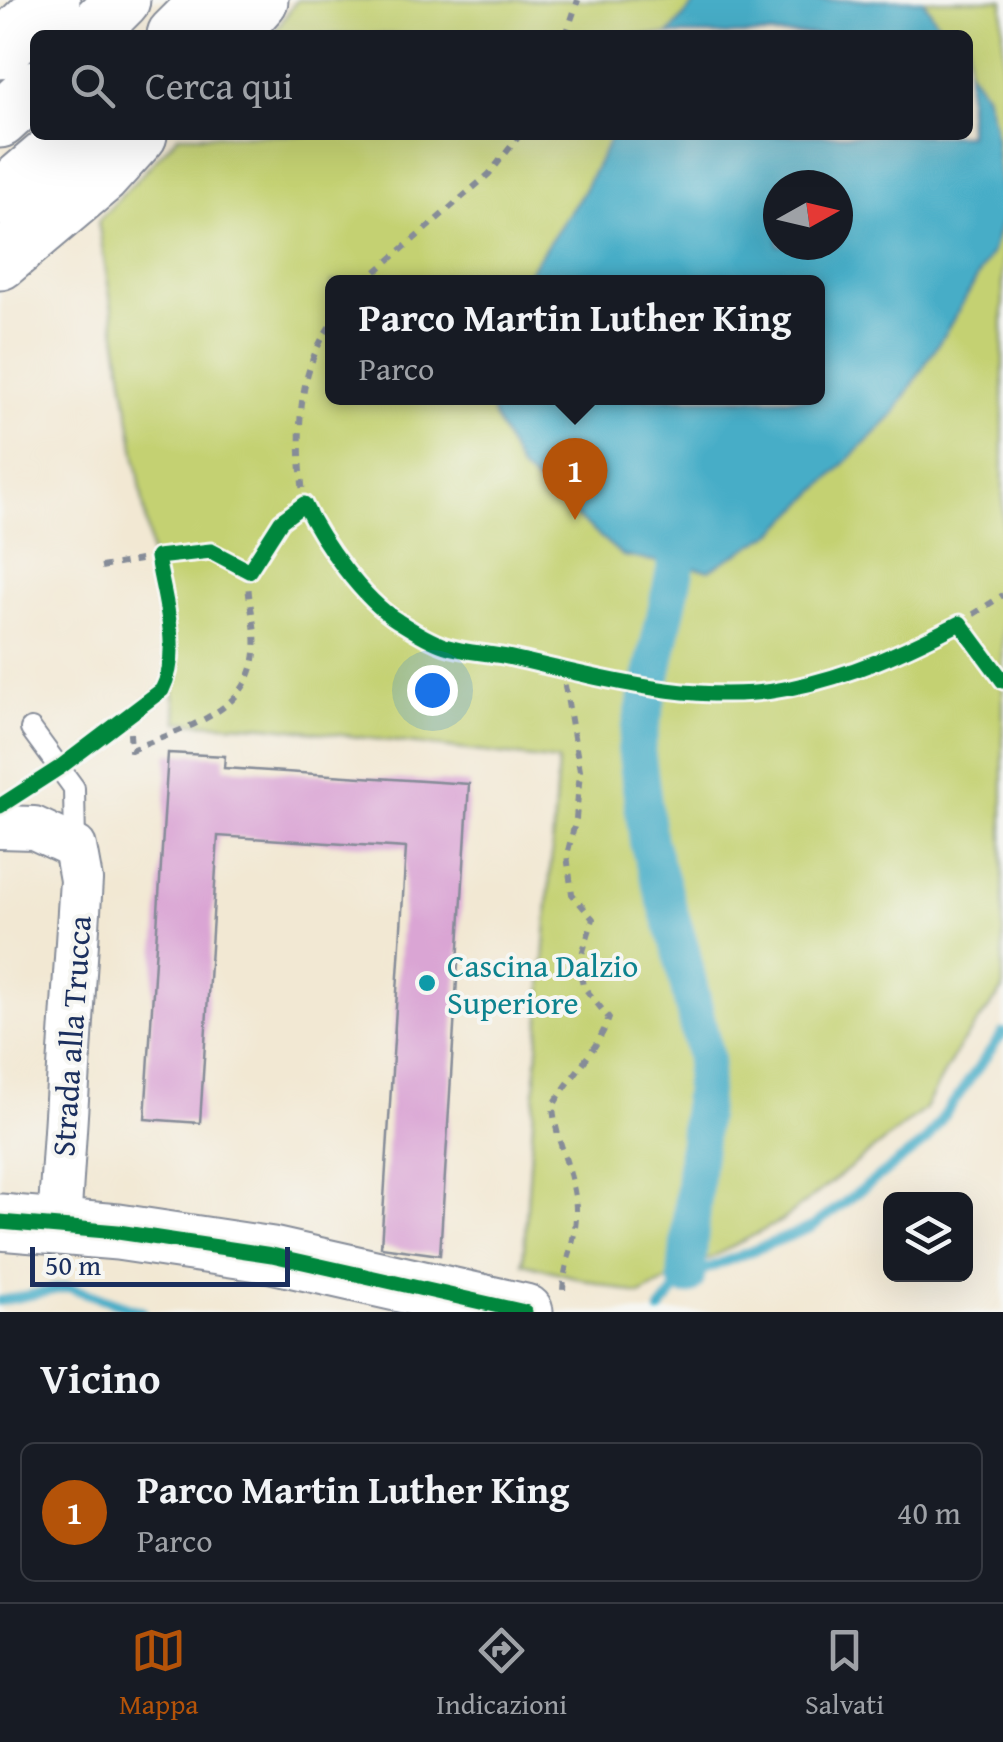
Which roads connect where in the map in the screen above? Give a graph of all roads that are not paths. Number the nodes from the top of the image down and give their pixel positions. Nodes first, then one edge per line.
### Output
1 (52, 0) edge
2 (122, 0) edge
3 (210, 0) edge
4 (260, 0) edge
5 (92, 30) edge
6 (179, 30) edge
7 (233, 30) edge
8 (0, 51) edge
9 (30, 93) edge
10 (0, 120) edge
11 (68, 140) edge
12 (135, 140) edge
13 (0, 198) edge
14 (0, 262) edge
15 (31, 729) dead end
16 (0, 826) edge
17 (76, 848) junction
18 (0, 1222) edge
19 (60, 1225) junction
20 (523, 1307) edge

1 - 8 main road
2 - 5 main road
3 - 6 main road
4 - 7 main road
9 - 10 main road
11 - 13 main road
12 - 14 main road
15 - 17 lane, Strada alla Trucca
16 - 17 street
17 - 19 street, Strada alla Trucca
18 - 19 main road
19 - 20 main road

